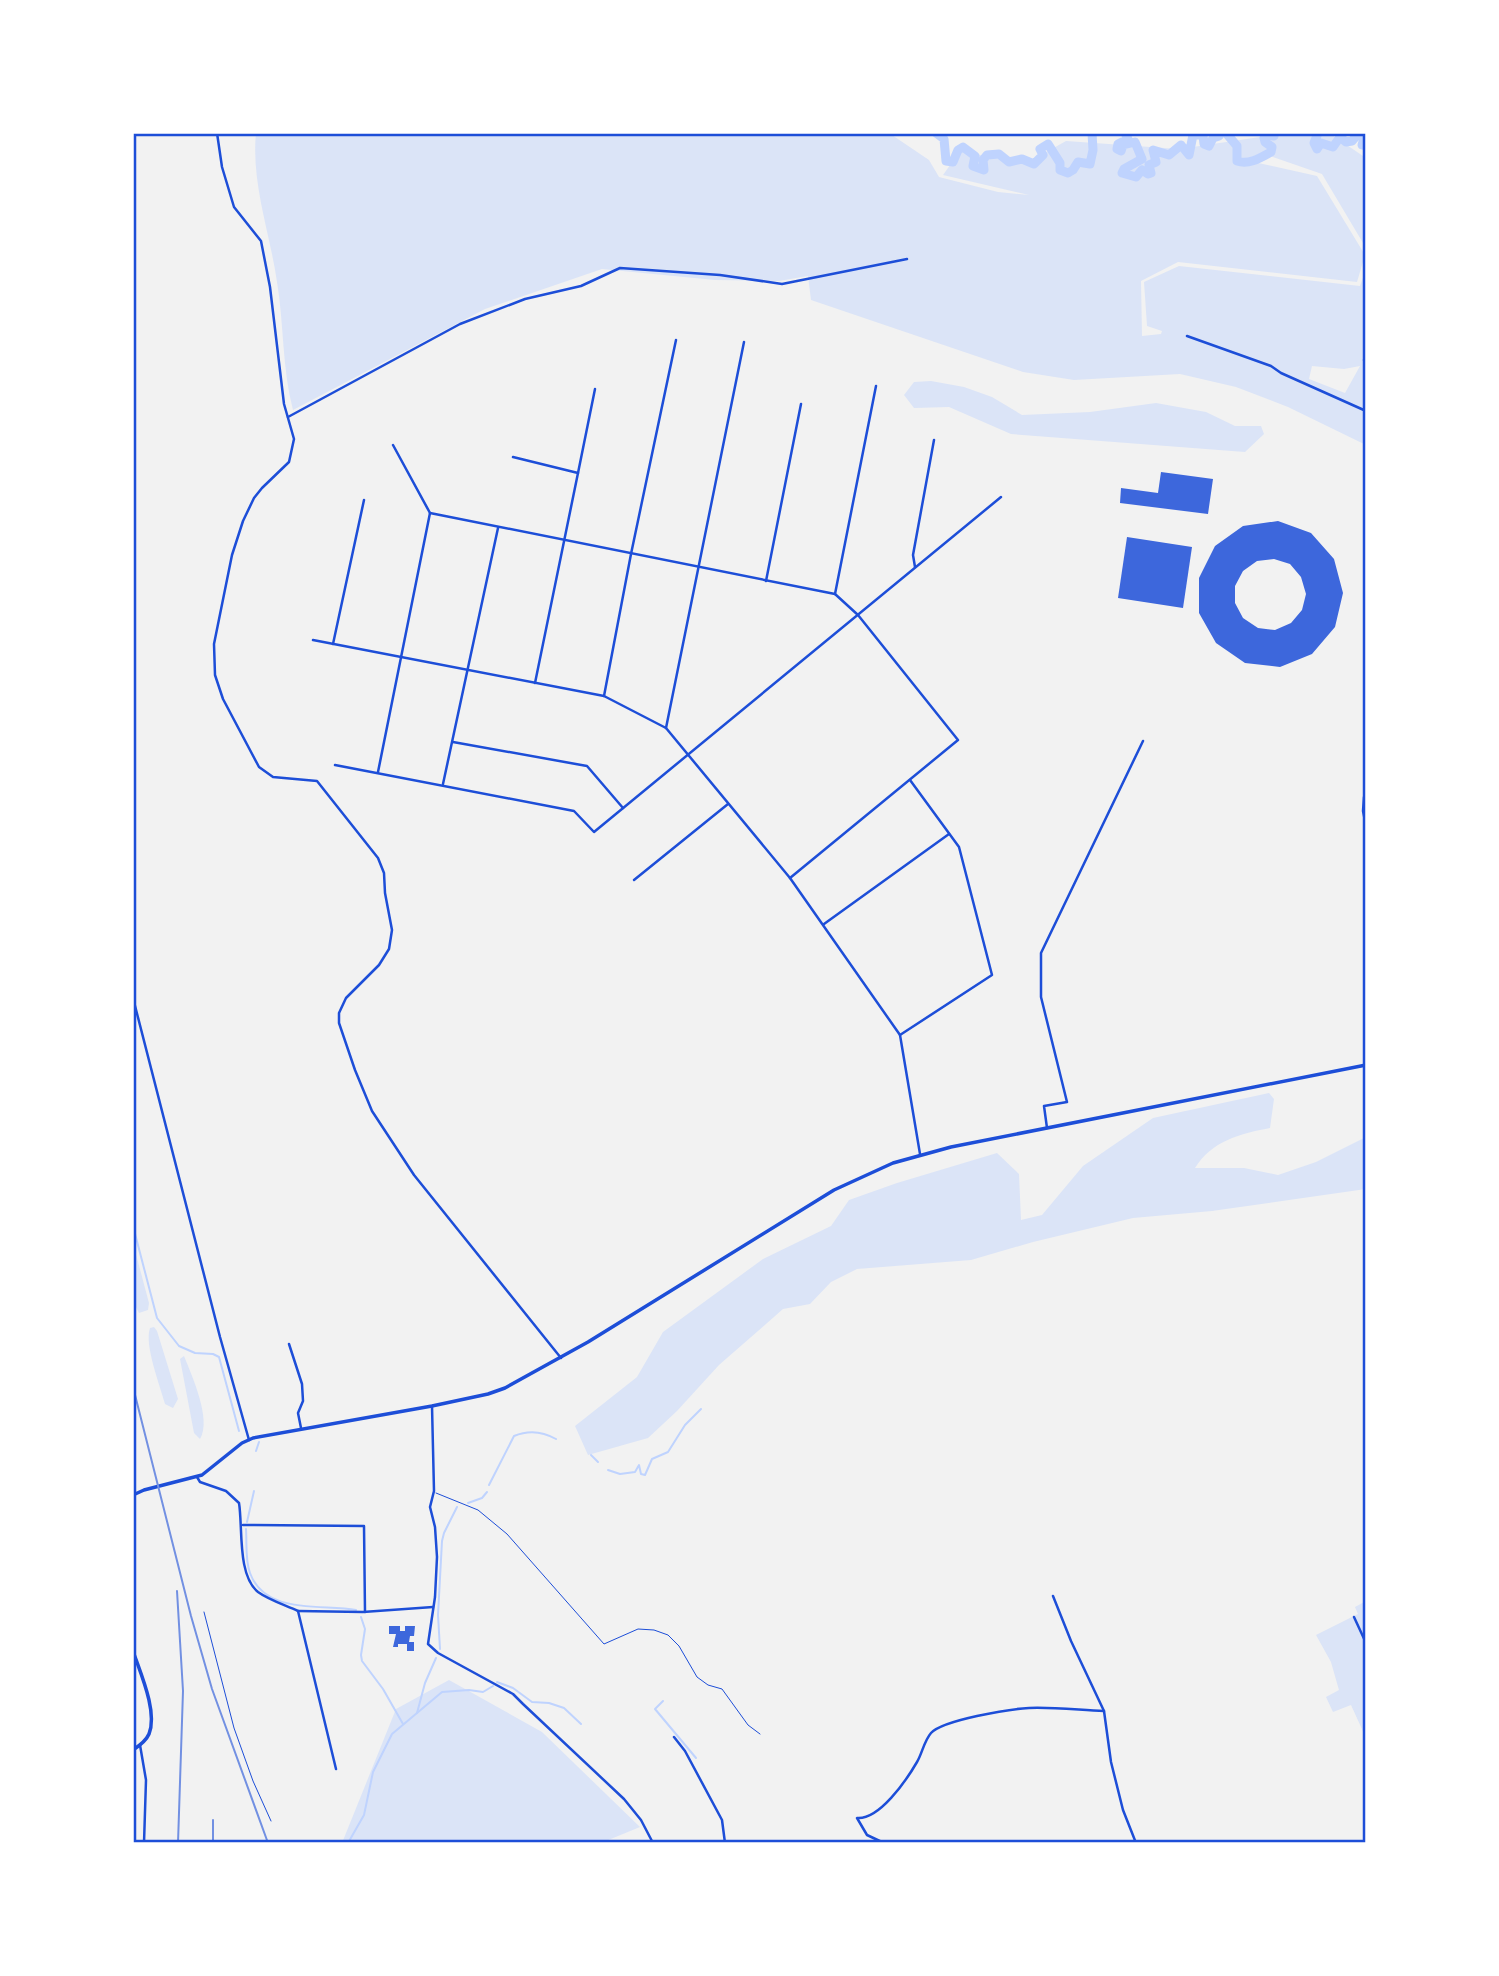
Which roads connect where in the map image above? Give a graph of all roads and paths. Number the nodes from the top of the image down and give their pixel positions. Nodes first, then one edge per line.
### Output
1 (217, 133) edge
2 (907, 259) dead end
3 (1187, 336) dead end
4 (677, 340) dead end
5 (744, 342) dead end
6 (876, 386) dead end
7 (596, 389) dead end
8 (801, 404) dead end
9 (1366, 411) edge
10 (288, 417) junction
11 (934, 440) dead end
12 (393, 445) dead end
13 (513, 457) dead end
14 (578, 473) junction
15 (1001, 497) dead end
16 (364, 500) dead end
17 (430, 513) junction
18 (498, 528) junction
19 (565, 541) junction
20 (631, 554) junction
21 (915, 567) junction
22 (699, 569) junction
23 (766, 581) junction
24 (835, 594) junction
25 (858, 615) junction
26 (313, 640) dead end
27 (333, 644) junction
28 (400, 656) junction
29 (467, 669) junction
30 (536, 682) junction
31 (604, 696) junction
32 (666, 728) junction
33 (453, 741) junction
34 (1143, 741) dead end
35 (686, 755) junction
36 (335, 765) dead end
37 (378, 772) junction
38 (910, 779) junction
39 (443, 785) junction
40 (1364, 797) edge
41 (728, 804) junction
42 (623, 808) junction
43 (1366, 826) edge
44 (949, 834) junction
45 (790, 878) junction
46 (634, 880) dead end
47 (823, 925) junction
48 (133, 998) edge
49 (900, 1035) junction
50 (1366, 1065) edge
51 (1047, 1128) junction
52 (919, 1154) junction
53 (289, 1344) dead end
54 (561, 1358) junction
55 (432, 1406) junction
56 (301, 1428) junction
57 (249, 1440) junction
58 (197, 1477) junction
59 (434, 1492) junction
60 (133, 1495) edge
61 (242, 1524) junction
62 (1054, 1596) dead end
63 (433, 1607) junction
64 (298, 1611) junction
65 (204, 1612) dead end
66 (365, 1612) junction
67 (1354, 1617) dead end
68 (1366, 1643) edge
69 (133, 1651) edge
70 (1104, 1711) junction
71 (760, 1734) dead end
72 (674, 1737) dead end
73 (141, 1745) junction
74 (133, 1750) edge
75 (336, 1769) dead end
76 (271, 1821) dead end
77 (144, 1843) edge
78 (653, 1843) edge
79 (725, 1843) edge
80 (884, 1843) edge
81 (1136, 1843) edge

1 - 10 street
2 - 10 street
3 - 9 street
4 - 20 street
5 - 22 street
6 - 24 street
7 - 14 street
8 - 23 street
10 - 54 street
11 - 21 street
12 - 17 street
13 - 14 street
14 - 19 street
15 - 21 street
16 - 27 street
17 - 18 street
17 - 28 street
18 - 19 street
18 - 29 street
19 - 20 street
19 - 30 street
20 - 22 street
20 - 31 street
21 - 25 street
22 - 23 street
22 - 32 street
23 - 24 street
24 - 25 street
25 - 35 street
25 - 38 street
26 - 27 street
27 - 28 street
28 - 29 street
28 - 37 street
29 - 30 street
29 - 33 street
30 - 31 street
31 - 32 street
32 - 35 street
33 - 39 street
33 - 42 street
34 - 51 street
35 - 41 street
35 - 42 street
36 - 37 street
37 - 39 street
38 - 44 street
38 - 45 street
39 - 42 street
40 - 43 street
41 - 45 street
41 - 46 street
44 - 47 street
44 - 49 street
45 - 47 street
47 - 49 street
48 - 57 street
49 - 52 street
50 - 51 main road
51 - 52 main road
52 - 54 main road
53 - 56 street
54 - 55 main road
55 - 56 main road
55 - 59 street
56 - 57 main road
57 - 58 main road
58 - 60 main road
58 - 61 street
59 - 63 street
59 - 71 lane
61 - 64 street
61 - 66 street
62 - 70 street
63 - 66 street
63 - 78 street
64 - 66 street
64 - 75 street
65 - 76 lane
67 - 68 street
69 - 73 main road
70 - 80 street
70 - 81 street
72 - 79 street
73 - 74 main road
73 - 77 street

